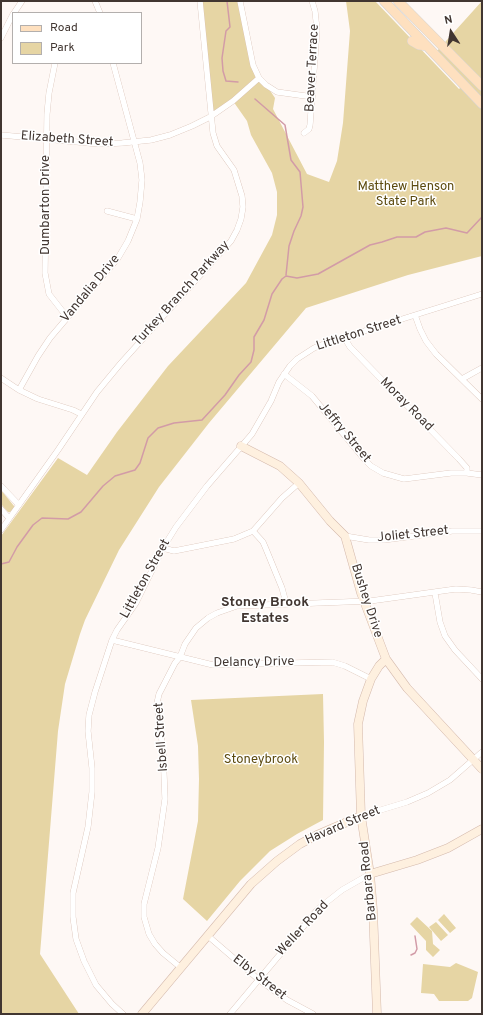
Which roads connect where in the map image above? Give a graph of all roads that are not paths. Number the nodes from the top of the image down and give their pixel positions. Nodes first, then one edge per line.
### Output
1 (22, 1) edge
2 (95, 1) edge
3 (200, 1) edge
4 (240, 1) edge
5 (312, 1) edge
6 (384, 1) edge
7 (401, 4) edge
8 (99, 11) edge
9 (14, 12) edge
10 (397, 14) junction
11 (12, 15) edge
12 (1, 38) edge
13 (412, 40) dead end
14 (431, 49) junction
15 (55, 64) edge
16 (113, 64) edge
17 (259, 78) junction
18 (482, 86) edge
19 (313, 97) junction
20 (481, 102) edge
21 (210, 117) junction
22 (304, 133) dead end
23 (1, 135) edge
24 (46, 139) junction
25 (134, 142) junction
26 (107, 211) dead end
27 (137, 219) junction
28 (482, 294) edge
29 (415, 316) junction
30 (67, 317) junction
31 (344, 338) junction
32 (482, 368) edge
33 (284, 374) junction
34 (1, 378) edge
35 (462, 379) junction
36 (19, 390) junction
37 (482, 399) edge
38 (81, 414) junction
39 (242, 446) junction
40 (467, 473) junction
41 (482, 475) edge
42 (299, 483) junction
43 (1, 486) edge
44 (19, 506) junction
45 (1, 509) edge
46 (9, 518) junction
47 (1, 530) edge
48 (253, 530) junction
49 (482, 531) edge
50 (345, 536) junction
51 (162, 548) junction
52 (482, 592) edge
53 (435, 593) junction
54 (364, 600) junction
55 (286, 603) junction
56 (112, 640) junction
57 (180, 658) junction
58 (386, 659) junction
59 (371, 679) junction
60 (482, 679) edge
61 (482, 752) edge
62 (473, 759) junction
63 (482, 768) edge
64 (361, 816) junction
65 (482, 829) edge
66 (370, 874) junction
67 (208, 936) junction
68 (180, 967) junction
69 (258, 979) junction
70 (124, 1014) edge
71 (142, 1014) edge
72 (230, 1014) edge
73 (313, 1014) edge
74 (377, 1014) edge

1 - 9 street
2 - 8 street
3 - 21 street, Turkey Branch Parkway
4 - 17 street
5 - 19 street, Beaver Terrace
6 - 10 main road
7 - 10 main road
7 - 18 main road
10 - 14 main road
11 - 12 street
13 - 14 main road
14 - 20 main road
15 - 24 street, Dumbarton Drive
16 - 25 street, Vandalia Drive
17 - 19 street
17 - 21 street, Elizabeth Street
19 - 22 street, Beaver Terrace
21 - 25 street, Elizabeth Street
21 - 38 street, Turkey Branch Parkway
23 - 24 street, Elizabeth Street
24 - 25 street, Elizabeth Street
24 - 30 street, Dumbarton Drive
25 - 27 street, Vandalia Drive
26 - 27 street
27 - 30 street, Vandalia Drive
28 - 29 street, Littleton Street
29 - 31 street, Littleton Street
29 - 35 street
30 - 36 street, Vandalia Drive
31 - 33 street, Littleton Street
31 - 40 street, Moray Road
32 - 35 street
33 - 39 street, Littleton Street
33 - 40 street, Jeffry Street
34 - 36 street
35 - 37 street
36 - 38 street
38 - 44 street, Turkey Branch Parkway
39 - 42 street, Bushey Drive
39 - 51 street, Littleton Street
40 - 41 street, Jeffry Street
42 - 48 street
42 - 50 street, Bushey Drive
43 - 44 street
44 - 46 street, Turkey Branch Parkway
45 - 46 street
46 - 47 street, Turkey Branch Parkway
48 - 51 street
48 - 55 street
49 - 50 street, Joliet Street
50 - 54 street, Bushey Drive
51 - 56 street, Littleton Street
52 - 53 street, Isbell Street
53 - 54 street, Isbell Street
53 - 60 street
54 - 55 street, Isbell Street
54 - 58 street, Bushey Drive
55 - 57 street, Isbell Street
56 - 57 street, Delancy Drive
56 - 70 street, Littleton Street
57 - 59 street, Delancy Drive
57 - 68 street, Isbell Street
58 - 59 street, Barbara Road
58 - 62 street, Bushey Drive
59 - 64 street, Barbara Road
61 - 62 street, Havard Street
62 - 63 street, Bushey Drive
62 - 64 street, Havard Street
64 - 66 street, Barbara Road
64 - 67 street, Havard Street
65 - 66 street, Weller Road
66 - 69 street, Weller Road
66 - 74 street, Barbara Road
67 - 68 street, Havard Street
67 - 69 street, Elby Street
68 - 71 street, Havard Street
69 - 72 street, Weller Road
69 - 73 street, Elby Street

